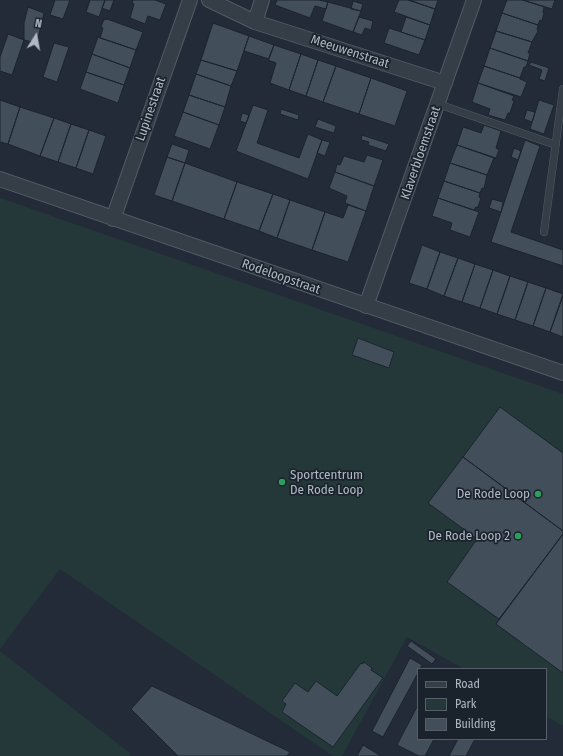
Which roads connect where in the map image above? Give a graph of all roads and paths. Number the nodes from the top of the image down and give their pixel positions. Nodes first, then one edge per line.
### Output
1 (190, 0) edge
2 (209, 0) edge
3 (262, 0) edge
4 (474, 0) edge
5 (256, 22) junction
6 (445, 83) junction
7 (563, 89) edge
8 (438, 104) junction
9 (556, 146) junction
10 (0, 179) edge
11 (113, 219) junction
12 (544, 232) dead end
13 (366, 306) junction
14 (563, 374) edge

1 - 11 street, Lupinestraat
2 - 5 street, Meeuwenstraat
3 - 5 street
4 - 6 street, Klaverbloemstraat
5 - 6 street, Meeuwenstraat
6 - 8 street, Klaverbloemstraat
7 - 9 lane
8 - 9 lane
8 - 13 street, Klaverbloemstraat
9 - 12 lane
10 - 11 street, Rodeloopstraat
11 - 13 street, Rodeloopstraat
13 - 14 street, Rodeloopstraat

